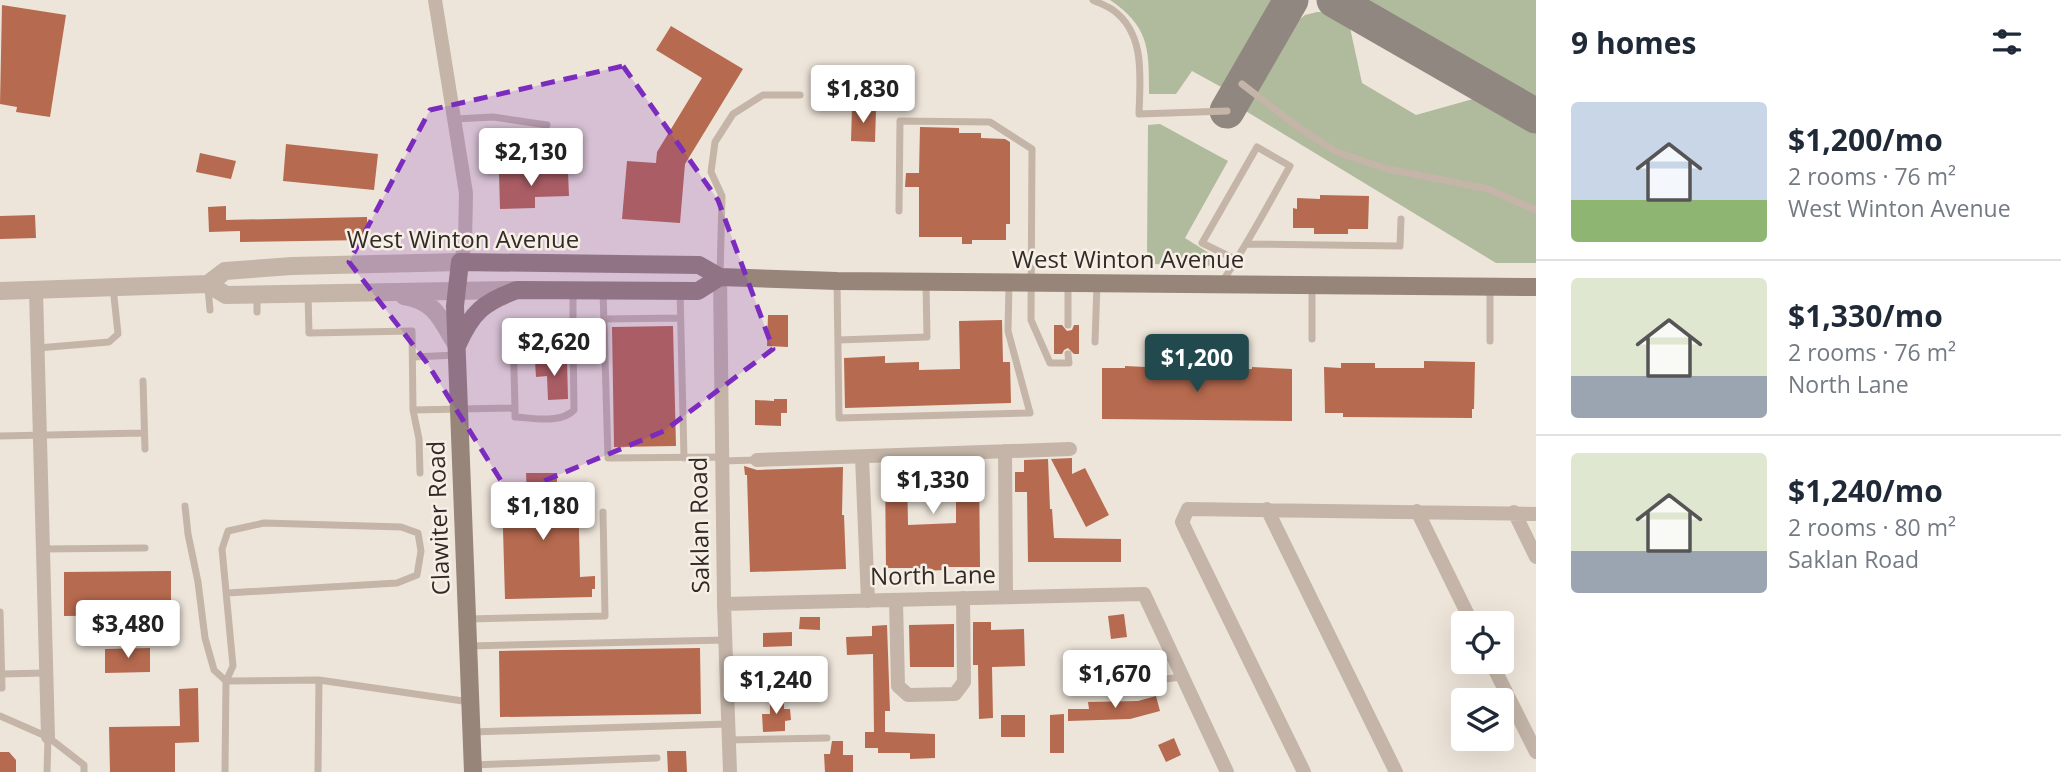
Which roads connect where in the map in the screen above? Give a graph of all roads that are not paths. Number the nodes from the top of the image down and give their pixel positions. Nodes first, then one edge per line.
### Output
1 (435, 0) edge
2 (1093, 0) edge
3 (1242, 84) dead end
4 (800, 95) dead end
5 (1227, 111) dead end
6 (455, 119) junction
7 (547, 125) dead end
8 (1536, 209) edge
9 (899, 211) dead end
10 (1401, 219) dead end
11 (1246, 244) junction
12 (1237, 260) junction
13 (460, 262) junction
14 (720, 277) junction
15 (837, 281) junction
16 (926, 282) junction
17 (1030, 283) junction
18 (208, 284) junction
19 (1009, 284) junction
20 (1068, 284) junction
21 (1097, 284) junction
22 (1312, 284) junction
23 (1220, 286) junction
24 (1490, 286) junction
25 (1536, 286) edge
26 (113, 287) junction
27 (456, 290) junction
28 (517, 290) junction
29 (0, 291) edge
30 (36, 291) junction
31 (573, 291) junction
32 (603, 291) junction
33 (680, 291) junction
34 (383, 292) junction
35 (308, 294) junction
36 (210, 310) dead end
37 (680, 318) junction
38 (604, 319) junction
39 (1068, 325) dead end
40 (573, 336) junction
41 (1312, 339) dead end
42 (838, 340) junction
43 (1490, 341) dead end
44 (1095, 342) dead end
45 (37, 348) junction
46 (457, 351) junction
47 (1069, 354) dead end
48 (413, 357) junction
49 (143, 381) dead end
50 (515, 408) junction
51 (459, 409) junction
52 (414, 410) junction
53 (144, 433) junction
54 (39, 435) junction
55 (0, 436) edge
56 (145, 449) dead end
57 (1070, 449) dead end
58 (1005, 451) junction
59 (862, 457) junction
60 (684, 458) junction
61 (722, 459) junction
62 (757, 460) joint
63 (420, 473) dead end
64 (185, 506) dead end
65 (1267, 509) junction
66 (1417, 511) junction
67 (603, 512) dead end
68 (1514, 512) junction
69 (1536, 513) edge
70 (145, 548) dead end
71 (42, 549) junction
72 (1536, 557) edge
73 (227, 593) junction
74 (1006, 597) junction
75 (963, 598) junction
76 (897, 600) junction
77 (868, 601) junction
78 (724, 604) junction
79 (1466, 611) edge
80 (0, 612) edge
81 (467, 620) junction
82 (725, 640) junction
83 (468, 646) junction
84 (46, 673) junction
85 (2, 674) junction
86 (1497, 674) edge
87 (1183, 677) junction
88 (319, 680) junction
89 (226, 681) junction
90 (0, 688) edge
91 (1082, 689) dead end
92 (470, 702) junction
93 (0, 716) edge
94 (728, 724) junction
95 (471, 732) junction
96 (48, 737) junction
97 (827, 738) dead end
98 (729, 740) junction
99 (1536, 752) edge
100 (657, 758) dead end
101 (473, 768) edge
102 (47, 772) edge
103 (84, 772) edge
104 (225, 772) edge
105 (318, 772) edge
106 (730, 772) edge
107 (1227, 772) edge
108 (1304, 772) edge
109 (1396, 772) edge

1 - 6 street
2 - 5 lane
3 - 8 lane
4 - 14 lane
6 - 7 lane
6 - 13 street
9 - 17 lane
10 - 11 lane
11 - 12 lane
11 - 12 lane
12 - 23 lane
13 - 14 main road, West Winton Avenue
13 - 18 street, West Winton Avenue
13 - 27 main road, Clawiter Road
14 - 15 main road, West Winton Avenue
14 - 33 main road, West Winton Avenue
14 - 61 street, Saklan Road
15 - 16 main road, West Winton Avenue
15 - 42 lane
16 - 19 main road, West Winton Avenue
16 - 42 lane
17 - 19 main road, West Winton Avenue
17 - 20 main road, West Winton Avenue
17 - 47 lane
18 - 26 street, West Winton Avenue
18 - 35 street, West Winton Avenue
18 - 36 lane
19 - 42 lane
20 - 21 main road, West Winton Avenue
20 - 39 lane
21 - 23 main road, West Winton Avenue
21 - 44 lane
22 - 23 main road, West Winton Avenue
22 - 24 main road, West Winton Avenue
22 - 41 lane
24 - 25 main road, West Winton Avenue
24 - 43 lane
26 - 30 street, West Winton Avenue
26 - 45 lane
27 - 28 street, West Winton Avenue
27 - 34 street, West Winton Avenue
27 - 46 main road, Clawiter Road
28 - 31 main road, West Winton Avenue
28 - 46 main road
29 - 30 street, West Winton Avenue
30 - 45 street
31 - 32 main road, West Winton Avenue
31 - 40 lane
32 - 33 main road, West Winton Avenue
32 - 38 lane
33 - 37 lane
34 - 35 street, West Winton Avenue
34 - 46 street
35 - 48 lane
37 - 38 lane
37 - 60 lane
38 - 60 lane
40 - 50 lane
40 - 50 lane
45 - 54 street
46 - 48 lane
46 - 51 main road, Clawiter Road
48 - 52 lane
49 - 53 lane
50 - 51 lane
51 - 52 lane
51 - 81 main road, Clawiter Road
52 - 63 lane
53 - 54 lane
53 - 56 lane
54 - 55 lane
54 - 71 street
57 - 58 street
58 - 59 street
58 - 74 street
59 - 62 street
59 - 77 street
60 - 61 lane
61 - 62 lane
61 - 78 street, Saklan Road
64 - 89 lane
65 - 66 street
65 - 108 street
65 - 109 street
66 - 68 street
66 - 79 street
67 - 81 lane
68 - 69 street
68 - 72 street
70 - 71 lane
71 - 84 street
73 - 73 lane
73 - 89 lane
74 - 75 street, North Lane
74 - 87 street, North Lane
75 - 76 street, North Lane
75 - 76 street
76 - 77 street, North Lane
77 - 78 street, North Lane
78 - 82 street, Saklan Road
80 - 85 lane
81 - 83 main road, Clawiter Road
82 - 83 lane
82 - 94 street, Saklan Road
83 - 92 main road, Clawiter Road
84 - 85 lane
84 - 96 street
85 - 90 lane
86 - 99 street
87 - 91 lane
87 - 107 street
88 - 89 lane
88 - 92 lane
88 - 105 lane
89 - 104 lane
92 - 95 main road, Clawiter Road
93 - 96 lane
94 - 95 lane
94 - 98 street, Saklan Road
95 - 101 main road, Clawiter Road
96 - 102 lane
96 - 103 lane
97 - 98 lane
98 - 106 street, Saklan Road
100 - 101 lane

